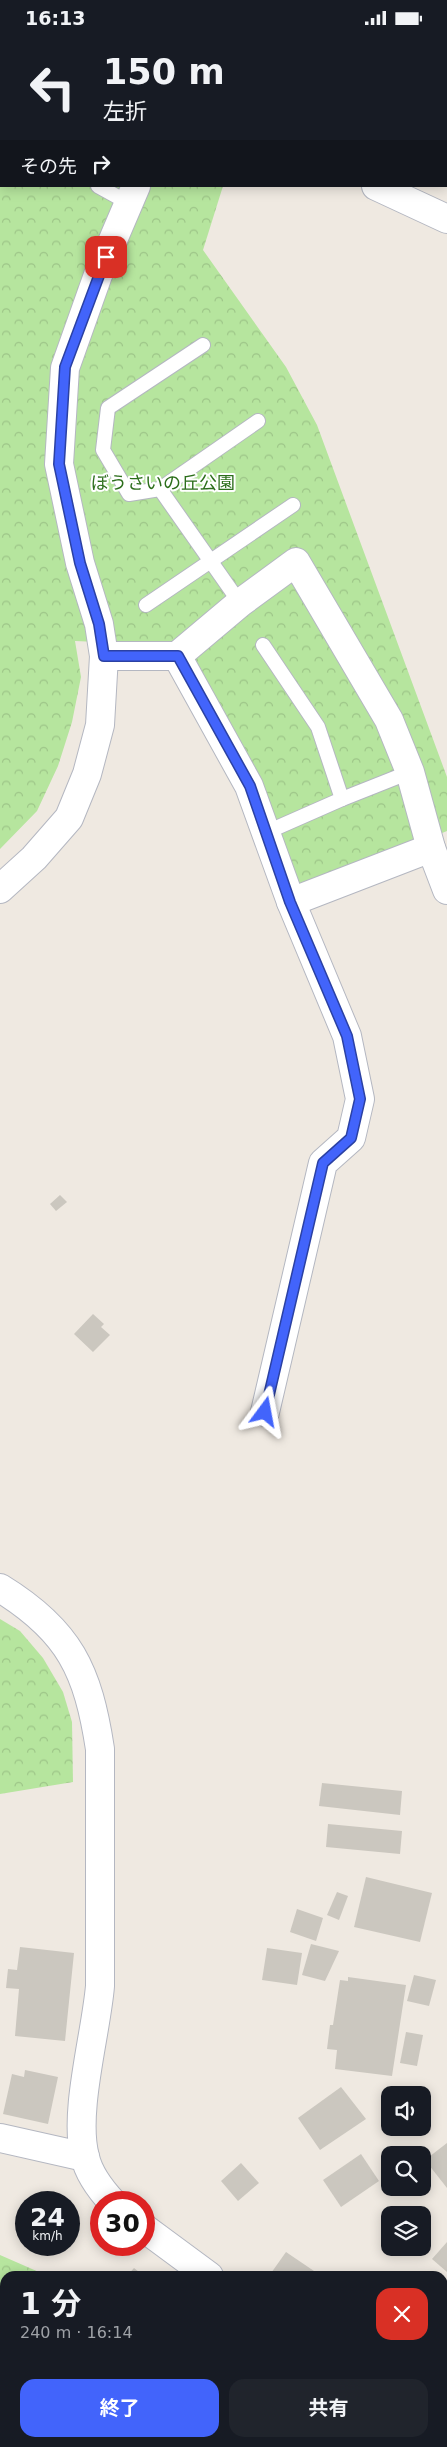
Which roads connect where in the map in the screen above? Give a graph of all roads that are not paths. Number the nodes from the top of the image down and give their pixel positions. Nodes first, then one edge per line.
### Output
1 (102, 187) edge
2 (378, 187) edge
3 (131, 194) edge
4 (447, 219) edge
5 (203, 345) dead end
6 (258, 421) dead end
7 (160, 489) junction
8 (293, 505) dead end
9 (211, 561) junction
10 (240, 603) junction
11 (146, 605) dead end
12 (263, 645) dead end
13 (104, 656) junction
14 (178, 656) junction
15 (410, 772) junction
16 (342, 799) junction
17 (267, 832) junction
18 (431, 848) junction
19 (0, 889) edge
20 (447, 890) edge
21 (290, 902) junction
22 (265, 1412) dead end
23 (0, 1588) edge
24 (0, 2137) edge
25 (85, 2157) junction
26 (102, 2191) edge
27 (155, 2236) edge
28 (202, 2271) edge

1 - 3 lane
2 - 4 street
3 - 13 street
5 - 7 lane
6 - 7 lane
7 - 9 lane
8 - 9 lane
9 - 10 lane
9 - 11 lane
10 - 14 street
10 - 15 street
12 - 16 lane
13 - 14 street
13 - 19 street
14 - 17 street
15 - 16 lane
15 - 18 street
16 - 17 lane
17 - 21 street
18 - 20 street
18 - 21 street
21 - 22 street
23 - 25 street
24 - 25 street
25 - 26 street
27 - 28 street

